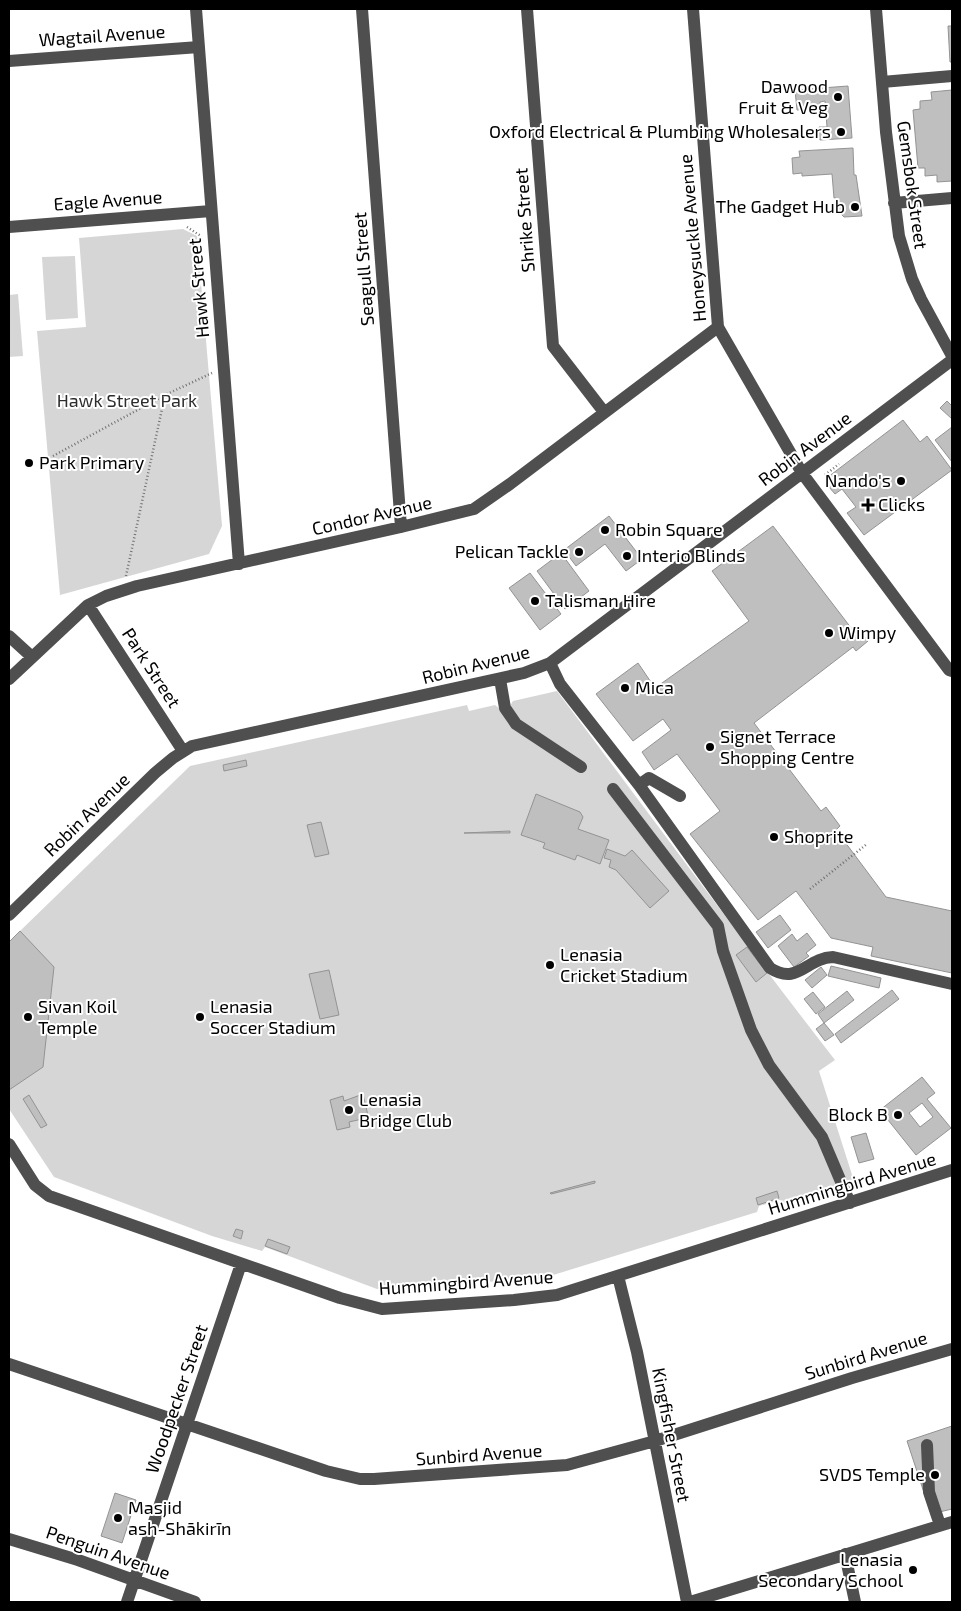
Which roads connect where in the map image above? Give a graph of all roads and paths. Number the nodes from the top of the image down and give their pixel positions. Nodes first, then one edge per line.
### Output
1 (196, 9) edge
2 (362, 9) edge
3 (527, 9) edge
4 (693, 9) edge
5 (876, 9) edge
6 (199, 46) junction
7 (9, 61) edge
8 (952, 76) edge
9 (882, 82) junction
10 (952, 198) edge
11 (894, 203) junction
12 (211, 211) junction
13 (184, 225) dead end
14 (9, 227) edge
15 (201, 237) dead end
16 (718, 327) junction
17 (952, 356) edge
18 (952, 360) edge
19 (213, 373) dead end
20 (165, 395) junction
21 (604, 412) junction
22 (53, 456) dead end
23 (802, 473) junction
24 (401, 527) junction
25 (239, 564) junction
26 (126, 577) dead end
27 (88, 605) junction
28 (9, 636) edge
29 (32, 657) junction
30 (550, 664) junction
31 (952, 671) edge
32 (500, 678) junction
33 (9, 679) edge
34 (183, 751) junction
35 (581, 767) dead end
36 (639, 785) junction
37 (613, 789) dead end
38 (680, 796) dead end
39 (867, 844) dead end
40 (810, 889) dead end
41 (9, 916) edge
42 (952, 984) edge
43 (9, 1144) edge
44 (952, 1170) edge
45 (850, 1202) junction
46 (241, 1264) junction
47 (618, 1276) junction
48 (952, 1349) edge
49 (9, 1364) edge
50 (186, 1424) junction
51 (655, 1441) junction
52 (927, 1445) dead end
53 (946, 1524) edge
54 (9, 1539) edge
55 (845, 1554) junction
56 (135, 1580) junction
57 (127, 1602) edge
58 (195, 1602) edge
59 (689, 1602) edge
60 (855, 1602) edge

1 - 6 street, Hawk Street
2 - 24 street, Seagull Street
3 - 21 street, Shrike Street
4 - 16 street, Honeysuckle Avenue
5 - 9 street, Gemsbok Street
6 - 7 street, Wagtail Avenue
6 - 12 street, Hawk Street
8 - 9 street
9 - 11 street, Gemsbok Street
10 - 11 street
11 - 17 street, Gemsbok Street
12 - 14 street, Eagle Avenue
12 - 25 street, Hawk Street
13 - 15 path
16 - 21 street, Condor Avenue
16 - 23 street, Honeysuckle Avenue
18 - 23 street, Robin Avenue
19 - 20 path
20 - 22 path
20 - 26 path
21 - 24 street, Condor Avenue
23 - 30 street, Robin Avenue
23 - 31 street, Honeysuckle Avenue
24 - 25 street, Condor Avenue
25 - 27 street, Condor Avenue
27 - 29 street, Condor Avenue
27 - 34 street, Park Street
28 - 29 street
29 - 33 street, Condor Avenue
30 - 32 street, Robin Avenue
30 - 36 street
32 - 34 street, Robin Avenue
32 - 35 street
34 - 41 street, Robin Avenue
36 - 38 street
36 - 42 street
37 - 45 street
39 - 40 path
43 - 46 street, Hummingbird Avenue
44 - 45 street, Hummingbird Avenue
45 - 47 street, Hummingbird Avenue
46 - 47 street, Hummingbird Avenue
46 - 50 street, Woodpecker Street
47 - 51 street, Kingfisher Street
48 - 51 street, Sunbird Avenue
49 - 50 street, Sunbird Avenue
50 - 51 street, Sunbird Avenue
50 - 56 street, Woodpecker Street
51 - 59 street, Kingfisher Street
52 - 53 street
53 - 55 street
54 - 56 street, Penguin Avenue
55 - 59 street
55 - 60 street
56 - 57 street, Woodpecker Street
56 - 58 street, Penguin Avenue

